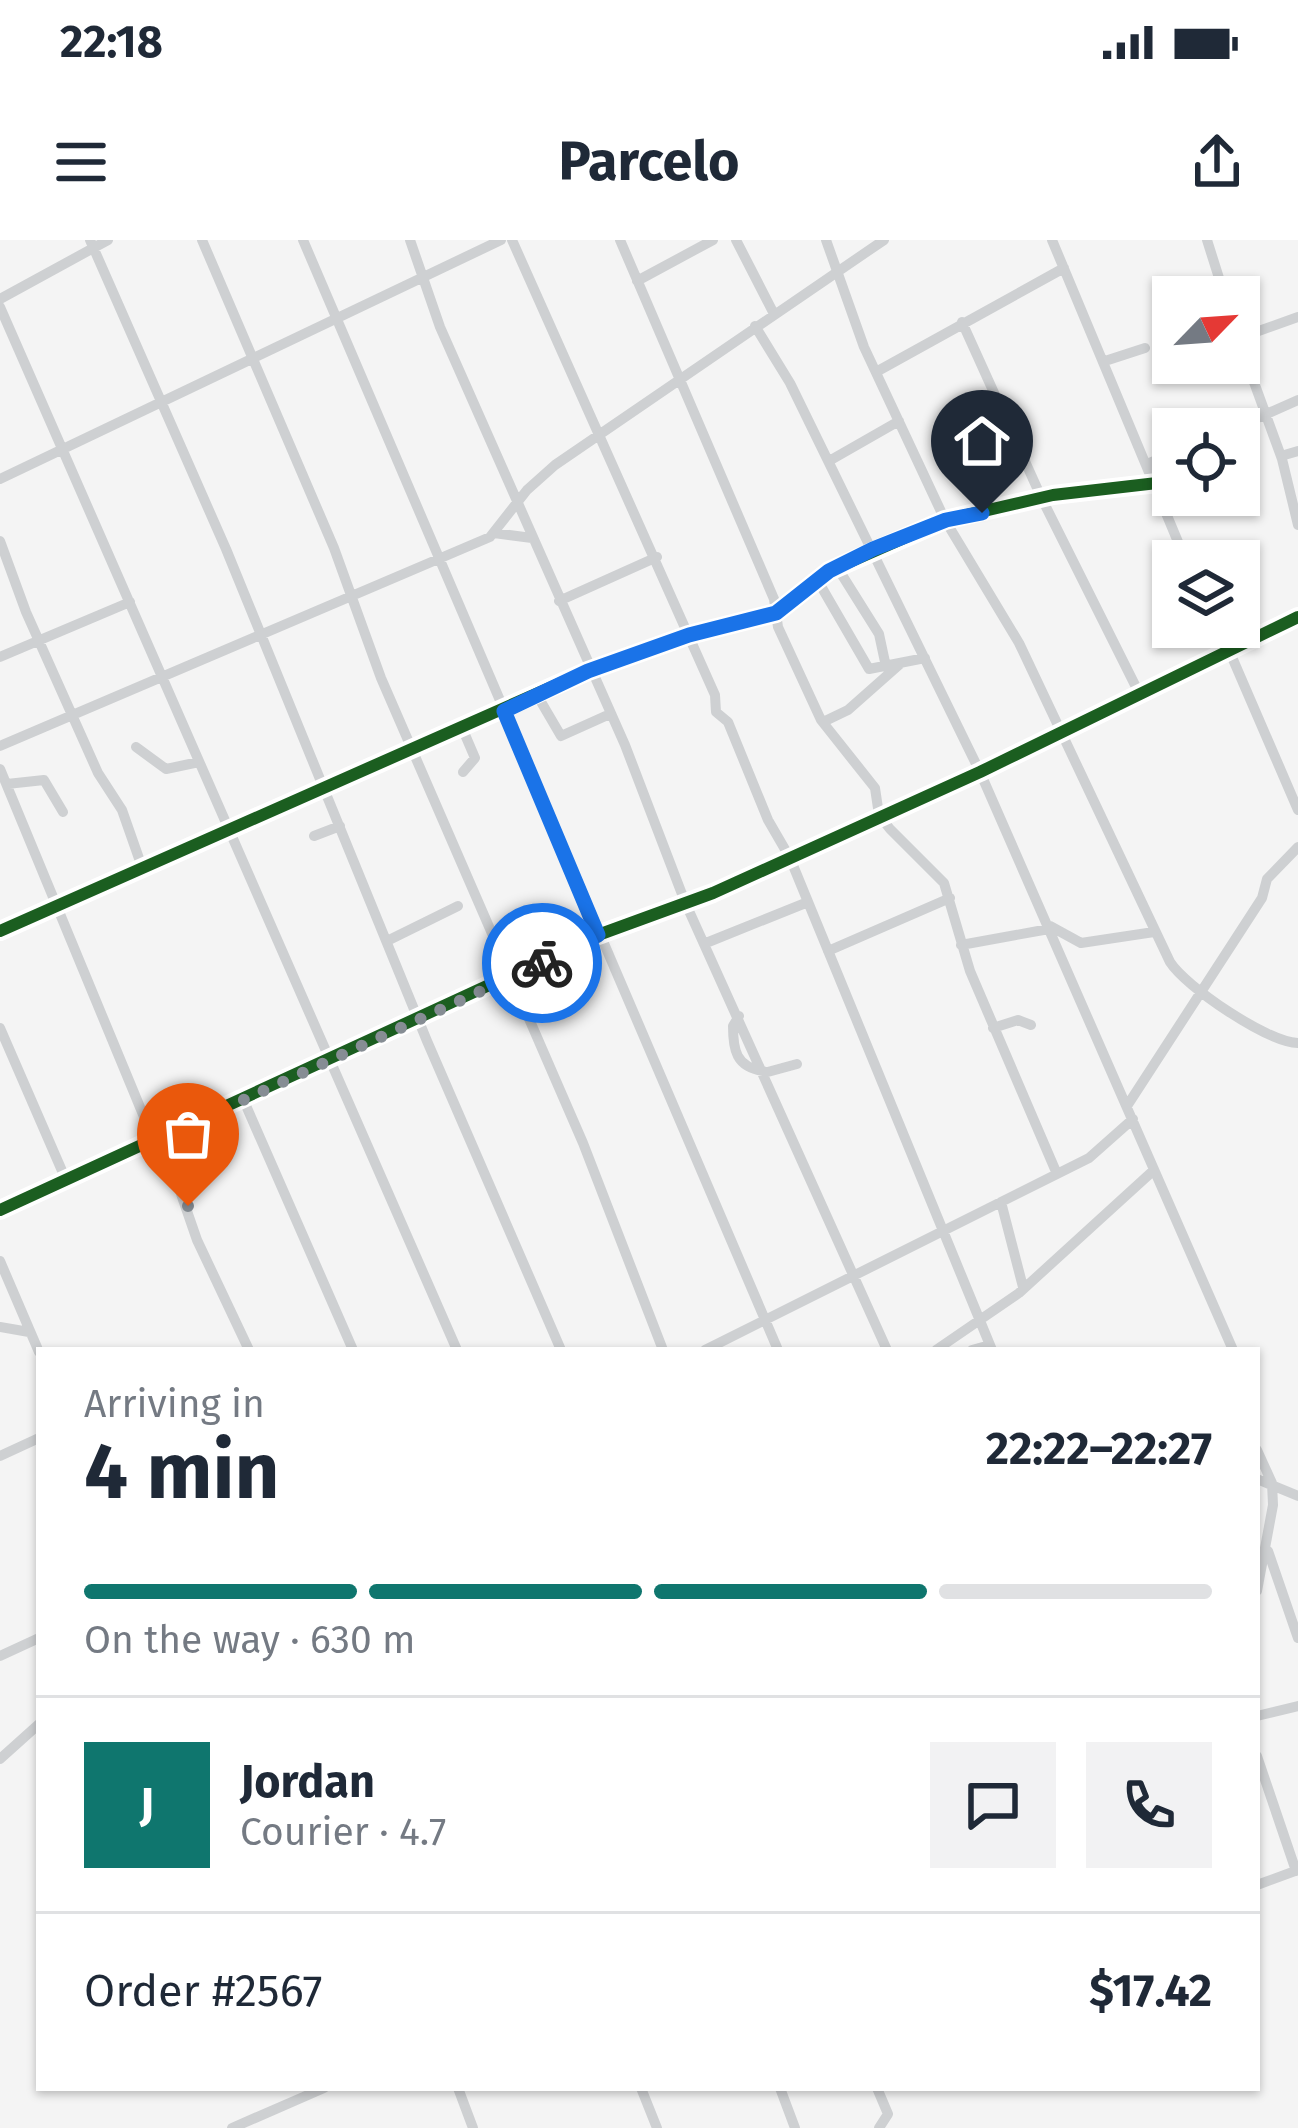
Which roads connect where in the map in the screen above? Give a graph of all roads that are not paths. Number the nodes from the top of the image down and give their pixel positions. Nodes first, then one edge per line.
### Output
1 (108, 240) edge
2 (202, 240) edge
3 (303, 240) edge
4 (410, 240) edge
5 (501, 240) edge
6 (512, 240) edge
7 (620, 240) edge
8 (712, 240) edge
9 (736, 240) edge
10 (826, 240) edge
11 (884, 240) edge
12 (1052, 240) edge
13 (1207, 240) edge
14 (92, 244) edge
15 (1064, 268) junction
16 (837, 273) junction
17 (1218, 276) edge
18 (424, 279) junction
19 (637, 280) junction
20 (0, 303) edge
21 (774, 314) junction
22 (1298, 317) edge
23 (338, 321) junction
24 (962, 322) junction
25 (755, 326) junction
26 (1260, 331) edge
27 (1144, 348) dead end
28 (253, 358) junction
29 (1105, 362) junction
30 (876, 371) junction
31 (681, 374) junction
32 (1254, 384) edge
33 (1298, 400) edge
34 (163, 404) junction
35 (1264, 416) junction
36 (1260, 418) edge
37 (899, 421) junction
38 (602, 433) junction
39 (64, 450) junction
40 (1298, 451) edge
41 (1280, 456) junction
42 (829, 461) junction
43 (1152, 462) edge
44 (1149, 463) junction
45 (1152, 470) edge
46 (0, 479) edge
47 (1152, 486) edge
48 (1042, 499) junction
49 (519, 500) junction
50 (946, 520) junction
51 (1298, 525) edge
52 (494, 533) junction
53 (533, 538) junction
54 (0, 541) edge
55 (873, 549) junction
56 (657, 557) junction
57 (436, 560) junction
58 (837, 567) junction
59 (818, 581) junction
60 (352, 597) junction
61 (559, 601) junction
62 (130, 602) junction
63 (776, 613) junction
64 (1298, 616) edge
65 (261, 634) junction
66 (689, 635) junction
67 (38, 639) junction
68 (1230, 648) edge
69 (1232, 652) junction
70 (0, 657) edge
71 (925, 658) junction
72 (885, 662) junction
73 (900, 664) junction
74 (588, 671) junction
75 (162, 677) junction
76 (1139, 693) junction
77 (537, 695) junction
78 (504, 711) junction
79 (74, 713) junction
80 (610, 714) junction
81 (823, 722) junction
82 (463, 730) junction
83 (1062, 733) junction
84 (0, 746) edge
85 (136, 747) dead end
86 (416, 752) junction
87 (199, 762) junction
88 (0, 769) edge
89 (463, 772) dead end
90 (980, 772) junction
91 (7, 784) junction
92 (325, 787) junction
93 (1298, 810) edge
94 (63, 812) dead end
95 (879, 815) junction
96 (340, 826) junction
97 (228, 830) junction
98 (314, 836) dead end
99 (1298, 848) edge
100 (790, 858) junction
101 (142, 866) junction
102 (950, 898) junction
103 (685, 902) junction
104 (808, 902) junction
105 (57, 905) junction
106 (458, 906) dead end
107 (1048, 927) junction
108 (0, 931) edge
109 (1154, 932) junction
110 (598, 935) junction
111 (387, 941) junction
112 (706, 943) junction
113 (962, 946) junction
114 (828, 951) junction
115 (510, 978) junction
116 (1199, 992) junction
117 (420, 1017) junction
118 (1031, 1025) dead end
119 (0, 1028) edge
120 (993, 1028) junction
121 (1298, 1043) edge
122 (5, 1054) edge
123 (329, 1058) junction
124 (797, 1064) dead end
125 (764, 1072) junction
126 (244, 1101) junction
127 (1127, 1106) junction
128 (1133, 1119) junction
129 (154, 1141) junction
130 (1154, 1171) junction
131 (1057, 1174) junction
132 (66, 1180) junction
133 (1001, 1202) junction
134 (0, 1210) edge
135 (941, 1236) junction
136 (0, 1261) edge
137 (855, 1279) junction
138 (1023, 1287) junction
139 (979, 1322) junction
140 (766, 1324) junction
141 (0, 1327) edge
142 (29, 1332) junction
143 (36, 1347) edge
144 (248, 1347) edge
145 (352, 1347) edge
146 (456, 1347) edge
147 (560, 1347) edge
148 (662, 1347) edge
149 (712, 1347) edge
150 (777, 1347) edge
151 (885, 1347) edge
152 (941, 1347) edge
153 (991, 1347) edge
154 (1232, 1347) edge
155 (36, 1439) edge
156 (0, 1456) edge
157 (1260, 1457) edge
158 (1260, 1481) edge
159 (1272, 1484) junction
160 (1298, 1496) edge
161 (1267, 1547) junction
162 (1260, 1578) edge
163 (36, 1638) edge
164 (1298, 1638) edge
165 (0, 1656) edge
166 (1298, 1706) edge
167 (1260, 1715) edge
168 (36, 1727) edge
169 (0, 1759) edge
170 (1260, 1765) edge
171 (1297, 1871) edge
172 (1260, 1885) edge
173 (317, 2091) edge
174 (459, 2091) edge
175 (642, 2091) edge
176 (781, 2091) edge
177 (878, 2091) edge
178 (232, 2128) edge
179 (473, 2128) edge
180 (657, 2128) edge
181 (795, 2128) edge
182 (879, 2128) edge

1 - 14 street
2 - 28 street
3 - 23 street
4 - 18 street
5 - 18 street
6 - 38 street
7 - 19 street
8 - 19 street
9 - 21 street
10 - 16 street
11 - 16 street
12 - 15 street
13 - 17 street
14 - 20 street
14 - 34 street
15 - 24 street
15 - 29 street
16 - 21 street
16 - 30 street
18 - 23 street
18 - 49 street
19 - 31 street
20 - 39 street
21 - 25 street
22 - 26 street
23 - 28 street
23 - 57 street
24 - 30 street
24 - 48 street
25 - 31 street
25 - 42 street
27 - 29 street
28 - 34 street
28 - 60 street
29 - 44 street
30 - 37 street
31 - 38 street
31 - 63 street
32 - 35 street
33 - 35 street
34 - 39 street
34 - 65 street
35 - 36 street
35 - 41 street
37 - 42 street
37 - 50 street
38 - 49 street
38 - 56 street
39 - 46 street
39 - 62 street
40 - 41 street
41 - 51 street
42 - 55 street
43 - 44 street
44 - 45 street
47 - 48 street
48 - 50 street
48 - 76 street
49 - 52 street
49 - 53 street
50 - 55 street
50 - 83 street
52 - 53 street
52 - 57 street
53 - 61 street
54 - 67 street
55 - 58 street
55 - 71 street
56 - 61 street
56 - 66 street
57 - 60 street
57 - 78 street
58 - 59 street
58 - 72 street
59 - 63 street
59 - 72 street
60 - 65 street
60 - 86 street
61 - 74 street
62 - 67 street
62 - 75 street
63 - 66 street
63 - 81 street
64 - 69 street
65 - 75 street
65 - 92 street
66 - 74 street
66 - 100 street
67 - 70 street
67 - 79 street
68 - 69 street
69 - 76 street
69 - 93 street
71 - 73 street
71 - 90 street
72 - 73 street
73 - 81 street
74 - 77 street
74 - 80 street
75 - 79 street
75 - 87 street
76 - 83 street
77 - 78 street
77 - 80 street
78 - 82 street
78 - 110 street
79 - 84 street
79 - 101 street
80 - 103 street
81 - 95 street
82 - 86 street
82 - 89 street
83 - 90 street
83 - 109 street
85 - 87 street
86 - 92 street
86 - 115 street
87 - 97 street
88 - 91 street
90 - 95 street
90 - 107 street
91 - 94 street
91 - 105 street
92 - 96 street
92 - 97 street
95 - 100 street
95 - 102 street
96 - 98 street
96 - 111 street
97 - 101 street
97 - 123 street
99 - 116 street
100 - 103 street
100 - 104 street
101 - 105 street
102 - 113 street
102 - 114 street
103 - 110 street
103 - 112 street
104 - 112 street
104 - 114 street
105 - 108 street
105 - 129 street
106 - 111 street
107 - 109 street
107 - 113 street
107 - 127 street
109 - 116 street
110 - 115 street
110 - 140 street
111 - 117 street
112 - 125 street
113 - 120 street
114 - 135 street
115 - 117 street
115 - 148 street
116 - 121 street
116 - 127 street
117 - 123 street
117 - 147 street
118 - 120 street
119 - 122 street
120 - 131 street
122 - 132 street
123 - 126 street
123 - 146 street
124 - 125 street
125 - 137 street
126 - 129 street
126 - 145 street
127 - 128 street
128 - 130 street
128 - 131 street
129 - 132 street
129 - 144 street
130 - 138 street
130 - 154 street
131 - 133 street
132 - 134 street
133 - 135 street
133 - 138 street
135 - 137 street
135 - 139 street
136 - 142 street
137 - 140 street
137 - 151 street
138 - 139 street
139 - 152 street
139 - 153 street
140 - 149 street
140 - 150 street
141 - 142 street
142 - 143 street
155 - 156 street
157 - 159 street
158 - 159 street
159 - 160 street
159 - 161 street
161 - 162 street
161 - 164 street
163 - 165 street
166 - 167 street
168 - 169 street
170 - 171 street
171 - 172 street
173 - 178 street
174 - 179 street
175 - 180 street
176 - 181 street
177 - 182 street

